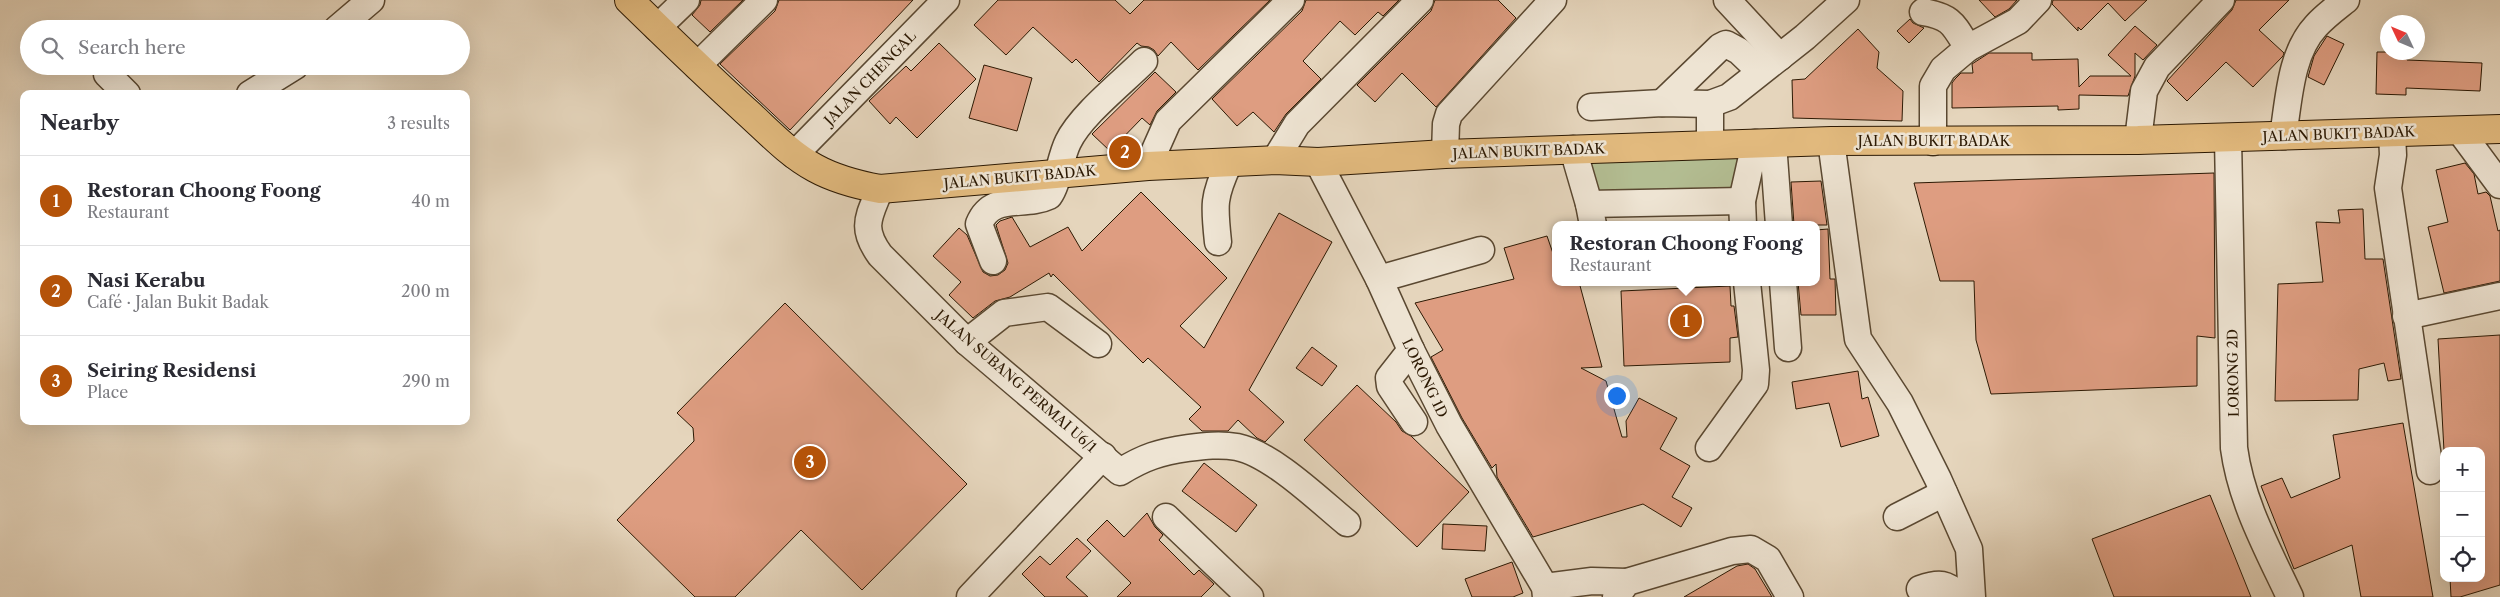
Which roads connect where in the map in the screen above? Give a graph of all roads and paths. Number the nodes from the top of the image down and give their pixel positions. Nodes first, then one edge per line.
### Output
1 (371, 0) edge
2 (629, 0) edge
3 (686, 0) edge
4 (764, 0) edge
5 (946, 0) edge
6 (1291, 0) edge
7 (1420, 0) edge
8 (1553, 0) edge
9 (1727, 0) edge
10 (1846, 0) edge
11 (2038, 0) edge
12 (2221, 0) edge
13 (2346, 0) edge
14 (1923, 12) dead end
15 (348, 20) edge
16 (657, 28) junction
17 (1968, 48) junction
18 (1144, 61) dead end
19 (1770, 64) junction
20 (697, 66) junction
21 (108, 75) edge
22 (281, 75) edge
23 (123, 90) edge
24 (256, 90) edge
25 (1662, 103) junction
26 (1710, 104) junction
27 (1591, 107) dead end
28 (2497, 129) edge
29 (2460, 131) junction
30 (2392, 133) junction
31 (2283, 136) junction
32 (2228, 138) junction
33 (2138, 140) junction
34 (1831, 141) junction
35 (1933, 142) junction
36 (1764, 143) junction
37 (1710, 145) junction
38 (1573, 149) junction
39 (1445, 154) junction
40 (794, 155) junction
41 (1275, 160) junction
42 (1318, 162) junction
43 (1229, 163) junction
44 (1148, 166) junction
45 (1056, 175) junction
46 (2500, 185) edge
47 (880, 188) junction
48 (1743, 213) edge
49 (1591, 215) edge
50 (1778, 221) edge
51 (1218, 242) dead end
52 (1481, 250) dead end
53 (993, 261) dead end
54 (1379, 279) junction
55 (1747, 286) edge
56 (1783, 286) edge
57 (2500, 296) edge
58 (2406, 316) junction
59 (967, 342) junction
60 (1098, 344) dead end
61 (1788, 348) dead end
62 (1411, 350) junction
63 (1414, 422) dead end
64 (1709, 448) dead end
65 (1112, 464) junction
66 (2430, 471) dead end
67 (1944, 493) junction
68 (1166, 517) dead end
69 (1897, 517) dead end
70 (1347, 523) dead end
71 (1622, 589) edge
72 (1920, 589) dead end
73 (1546, 592) edge
74 (970, 597) edge
75 (1250, 597) edge
76 (1790, 597) edge
77 (1963, 597) edge
78 (1972, 597) edge
79 (2290, 597) edge

1 - 15 street
2 - 16 main road, JALAN BUKIT BADAK
3 - 16 street
4 - 20 street
5 - 40 street, JALAN CHENGAL
6 - 44 street
7 - 41 street
8 - 39 street
9 - 19 street
10 - 19 street
11 - 17 street
12 - 33 street
13 - 31 street
14 - 17 street
16 - 20 main road, JALAN BUKIT BADAK
17 - 35 street
18 - 45 street
19 - 25 street
19 - 26 street
20 - 40 main road, JALAN BUKIT BADAK
21 - 23 street
22 - 24 street
25 - 26 street
25 - 27 street
26 - 37 street
28 - 29 main road, JALAN BUKIT BADAK
29 - 30 main road, JALAN BUKIT BADAK
29 - 46 street
30 - 31 main road, JALAN BUKIT BADAK
30 - 58 street
31 - 32 main road, JALAN BUKIT BADAK
32 - 33 main road, JALAN BUKIT BADAK
32 - 79 street, LORONG 2D
33 - 35 main road, JALAN BUKIT BADAK
34 - 35 main road, JALAN BUKIT BADAK
34 - 36 main road, JALAN BUKIT BADAK
34 - 67 street
36 - 37 main road, JALAN BUKIT BADAK
36 - 48 street
36 - 50 street
37 - 38 main road, JALAN BUKIT BADAK
38 - 39 main road, JALAN BUKIT BADAK
38 - 49 street
39 - 42 main road, JALAN BUKIT BADAK
40 - 47 main road, JALAN BUKIT BADAK
41 - 42 main road, JALAN BUKIT BADAK
41 - 43 main road, JALAN BUKIT BADAK
42 - 54 street, LORONG 1D
43 - 44 main road, JALAN BUKIT BADAK
43 - 51 street
44 - 45 main road, JALAN BUKIT BADAK
45 - 47 main road, JALAN BUKIT BADAK
45 - 53 street
47 - 59 street, JALAN SUBANG PERMAI U6/1
48 - 49 street
52 - 54 street
54 - 62 street, LORONG 1D
55 - 64 street
56 - 61 street
57 - 58 street
58 - 66 street
59 - 60 street
59 - 65 street, JALAN SUBANG PERMAI U6/1
62 - 63 street
62 - 73 street, LORONG 1D
65 - 70 street
65 - 74 street
67 - 69 street
67 - 78 street
68 - 75 street
71 - 73 street
71 - 76 street
72 - 77 street

